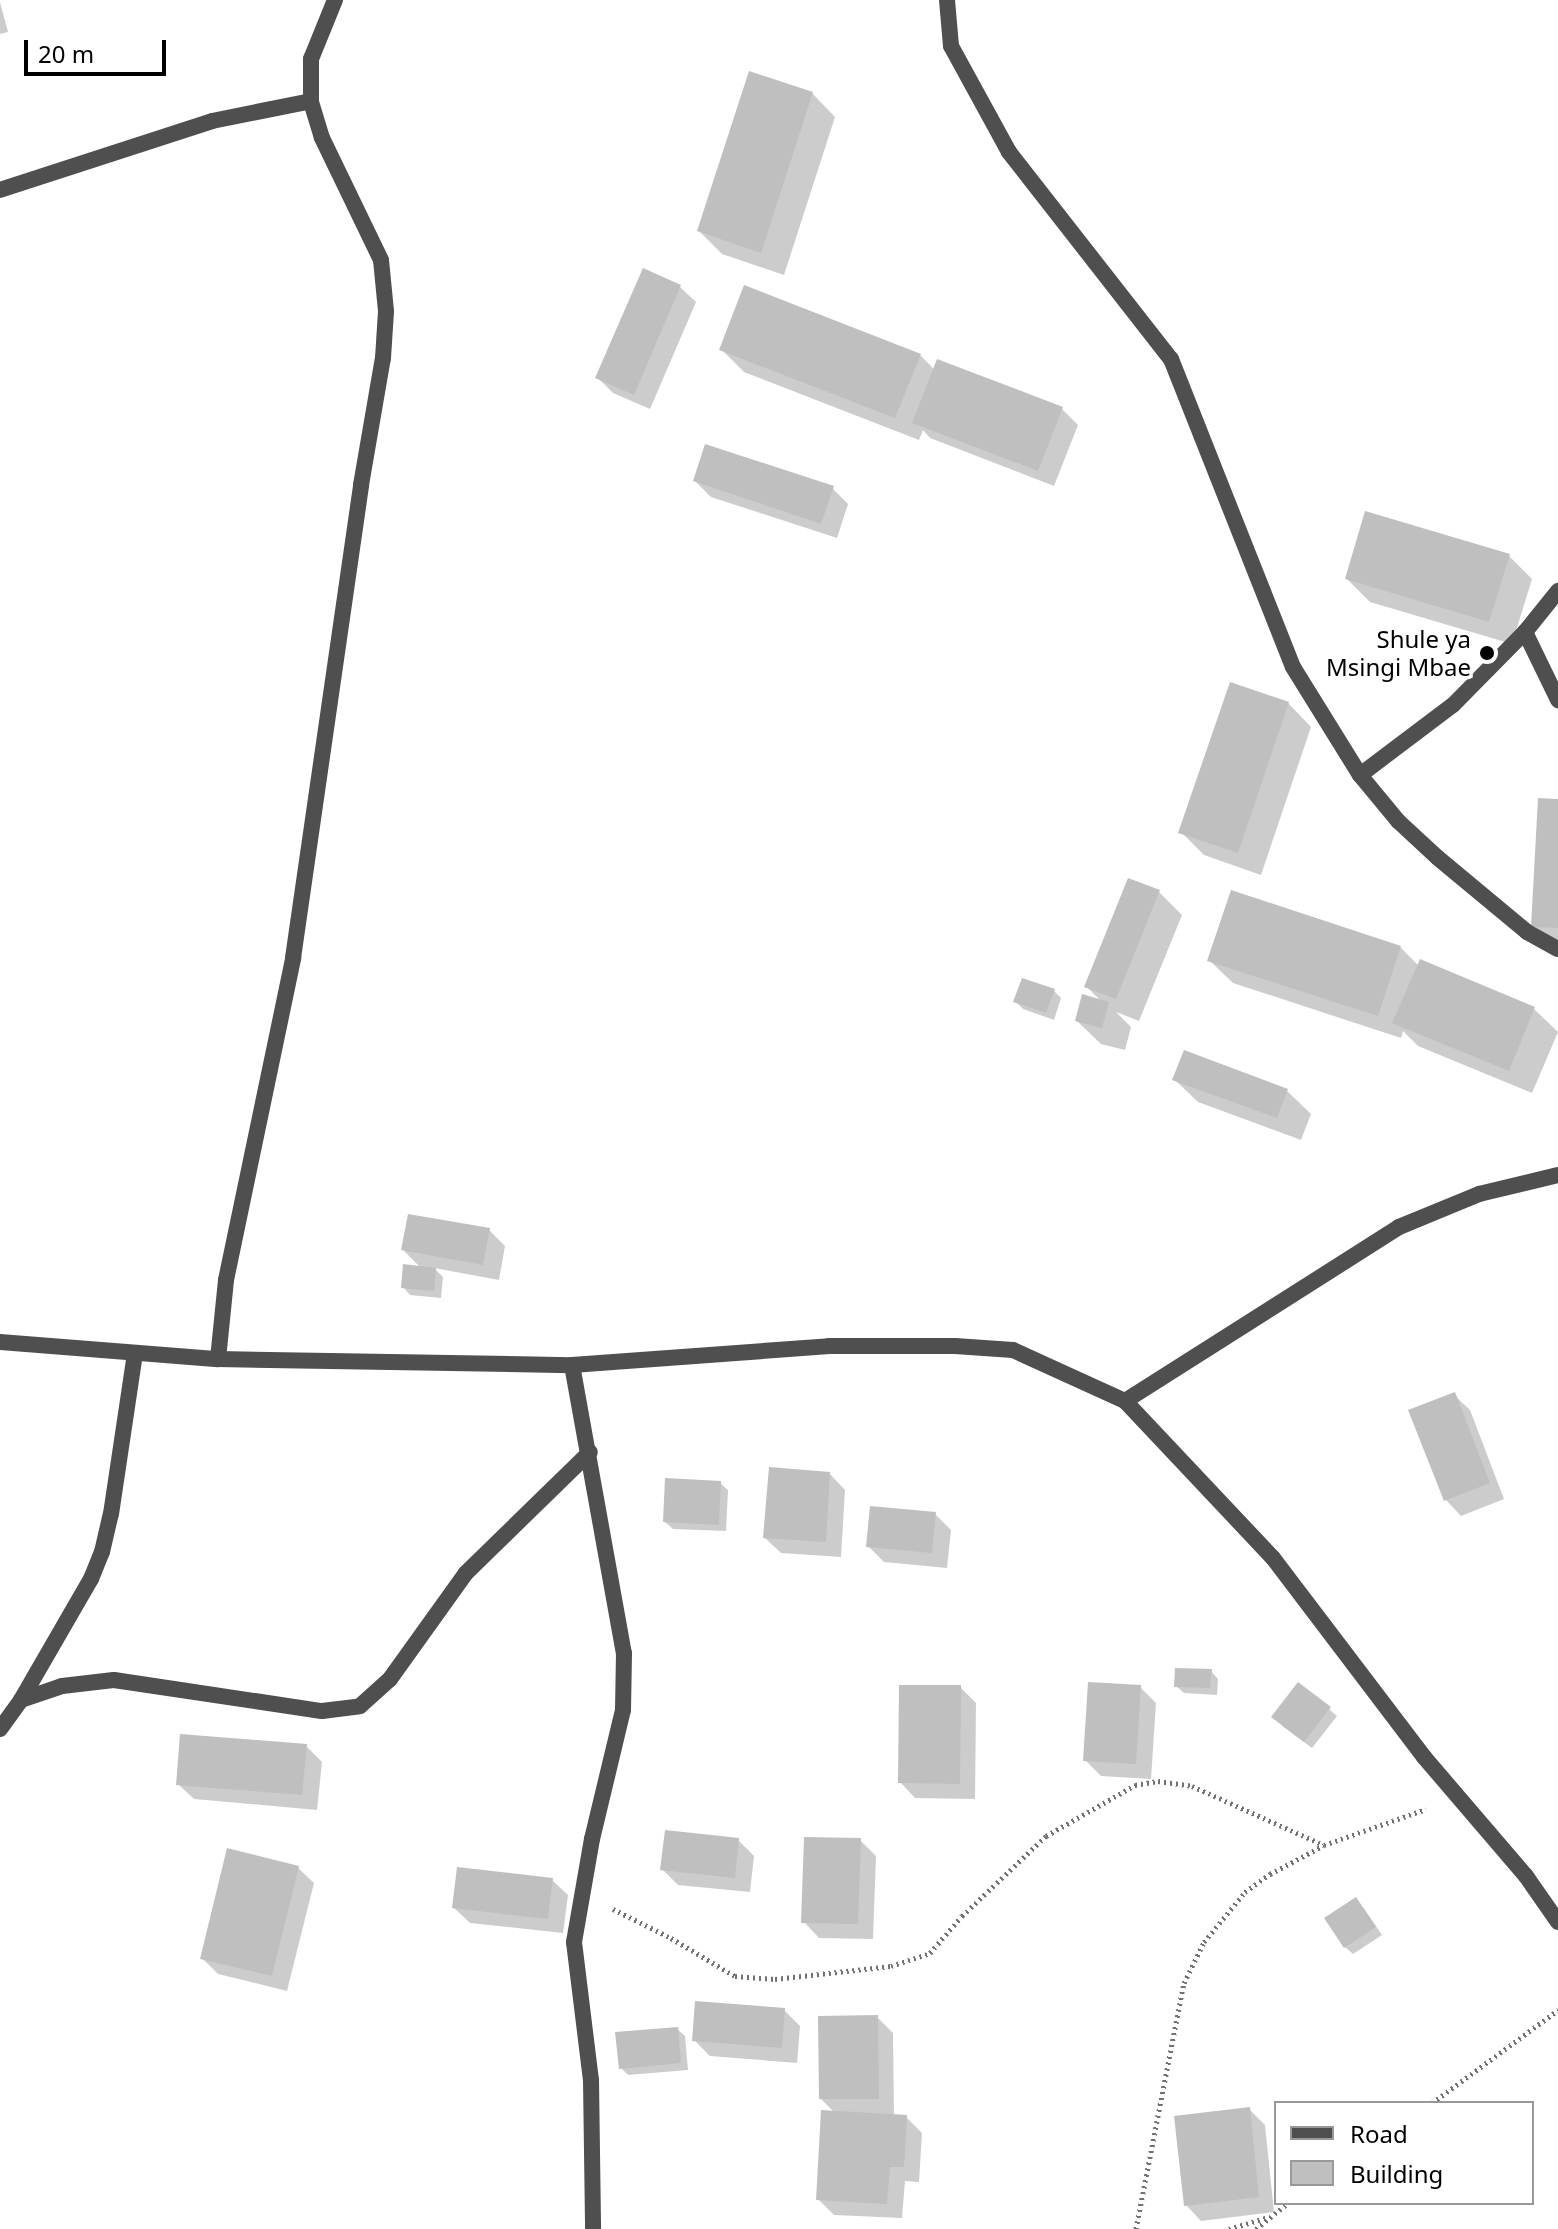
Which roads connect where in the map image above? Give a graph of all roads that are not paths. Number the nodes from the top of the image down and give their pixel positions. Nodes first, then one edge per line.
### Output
1 (335, 0) edge
2 (947, 0) edge
3 (311, 101) junction
4 (0, 190) edge
5 (1558, 591) edge
6 (1525, 632) junction
7 (1558, 700) edge
8 (1360, 775) junction
9 (1558, 949) edge
10 (1558, 1175) edge
11 (0, 1342) edge
12 (135, 1354) junction
13 (218, 1359) junction
14 (572, 1365) junction
15 (1125, 1401) junction
16 (590, 1452) junction
17 (21, 1700) junction
18 (0, 1729) edge
19 (1558, 1922) edge
20 (593, 2229) edge

1 - 3 street
2 - 8 street
3 - 4 street
3 - 13 street
5 - 6 street
6 - 7 street
6 - 8 street
8 - 9 street
10 - 15 street
11 - 12 street
12 - 13 street
12 - 17 street
13 - 14 street
14 - 15 street
14 - 16 street
15 - 19 street
16 - 17 street
16 - 20 street
17 - 18 street

